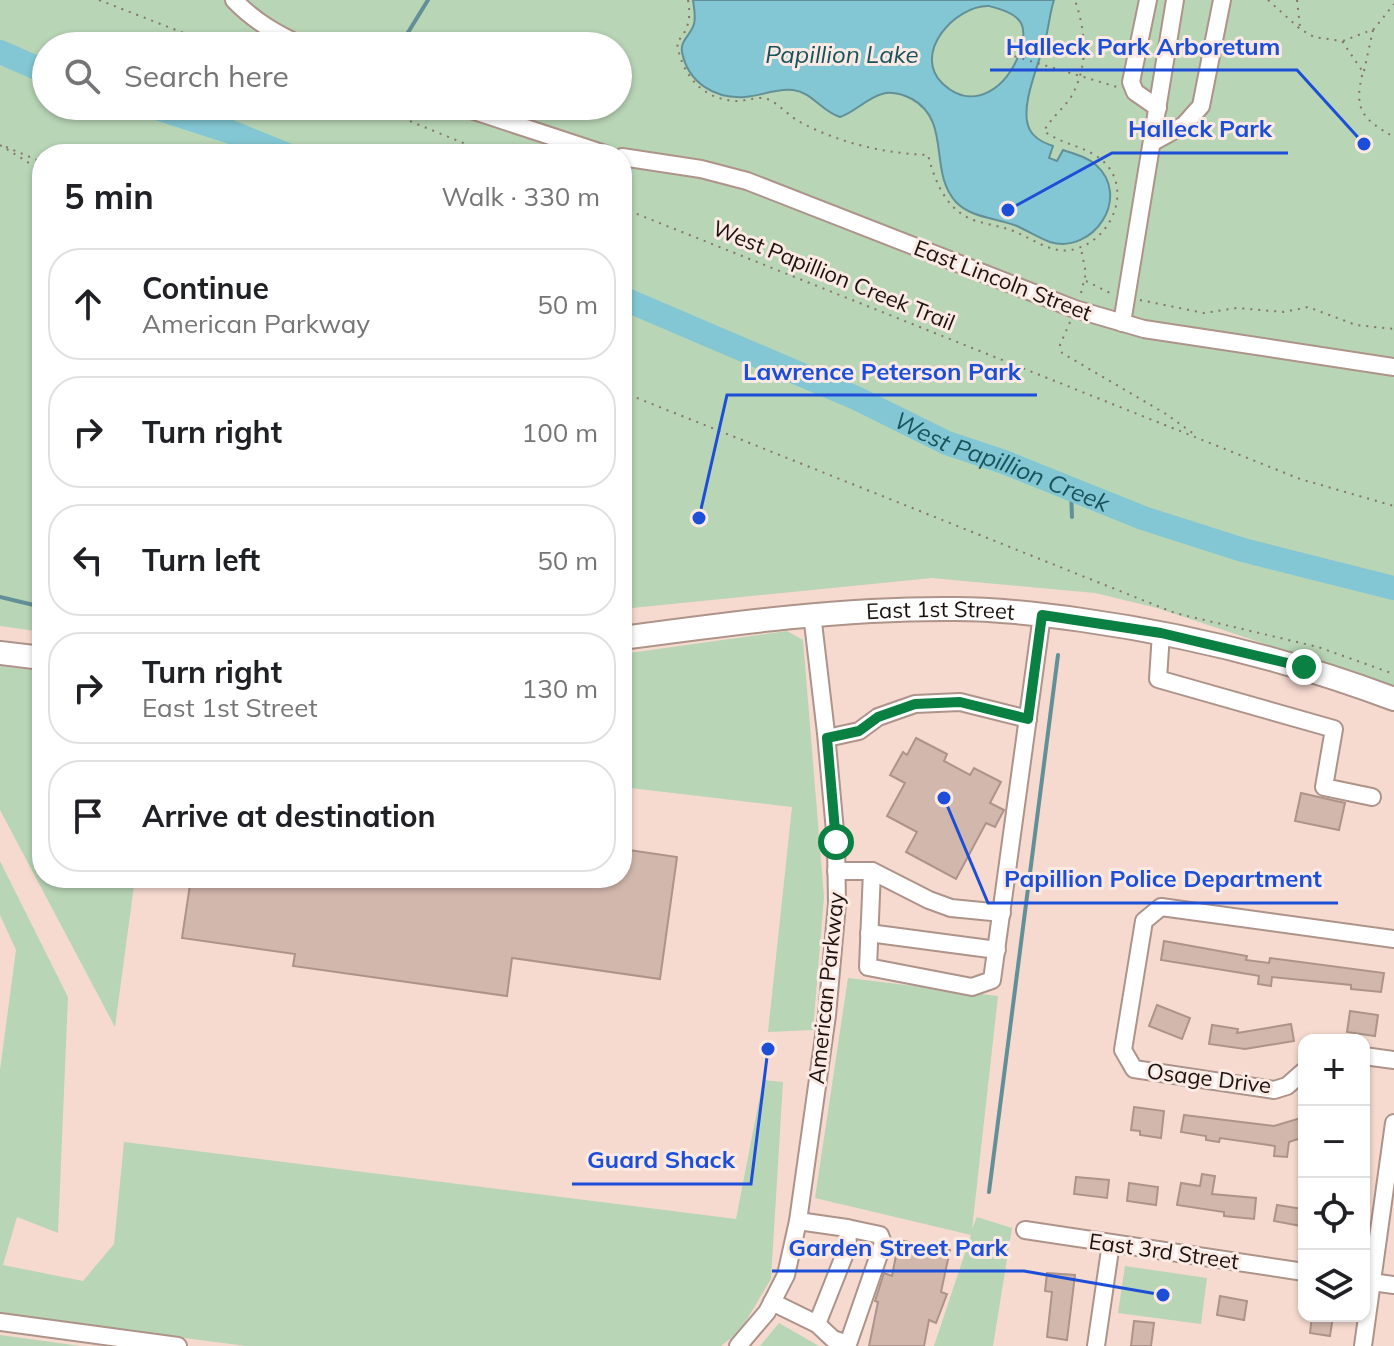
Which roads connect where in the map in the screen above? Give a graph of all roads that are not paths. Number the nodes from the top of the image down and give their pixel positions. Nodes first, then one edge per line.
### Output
1 (234, 0) edge
2 (1148, 0) edge
3 (1175, 0) edge
4 (1222, 0) edge
5 (278, 32) edge
6 (1158, 108) junction
7 (502, 120) edge
8 (1153, 142) junction
9 (575, 144) edge
10 (632, 159) edge
11 (1122, 323) junction
12 (1394, 367) edge
13 (812, 614) junction
14 (1042, 615) junction
15 (1161, 633) junction
16 (632, 637) edge
17 (0, 653) edge
18 (32, 657) edge
19 (1394, 699) edge
20 (1028, 719) junction
21 (827, 738) junction
22 (1372, 797) dead end
23 (836, 871) junction
24 (872, 871) junction
25 (1002, 913) junction
26 (869, 933) junction
27 (1394, 939) edge
28 (997, 950) junction
29 (1370, 1057) edge
30 (1394, 1060) edge
31 (1298, 1076) edge
32 (1394, 1123) edge
33 (798, 1221) junction
34 (847, 1228) junction
35 (1025, 1230) dead end
36 (1111, 1243) junction
37 (1370, 1269) edge
38 (1298, 1271) edge
39 (1370, 1281) edge
40 (1394, 1285) edge
41 (772, 1302) junction
42 (0, 1322) edge
43 (1365, 1322) edge
44 (817, 1324) junction
45 (178, 1346) edge
46 (738, 1346) edge
47 (1096, 1346) edge
48 (1363, 1346) edge

1 - 5 street
2 - 6 street
3 - 6 street
4 - 8 street
6 - 8 street
7 - 9 street
8 - 11 street
10 - 11 street, East Lincoln Street
11 - 12 street, East Lincoln Street
13 - 14 main road, East 1st Street
13 - 16 main road, East 1st Street
13 - 21 street, American Parkway
14 - 15 main road, East 1st Street
14 - 20 street
15 - 19 main road, East 1st Street
15 - 22 street
17 - 18 main road
20 - 21 street
20 - 25 street
21 - 23 street, American Parkway
23 - 24 street
23 - 33 street, American Parkway
24 - 25 street
24 - 26 street
25 - 28 street
26 - 28 street
26 - 28 street
27 - 31 street, Osage Drive
29 - 30 street
32 - 37 street
33 - 34 street
33 - 41 street, American Parkway
34 - 44 street
34 - 44 street
35 - 36 street, East 3rd Street
36 - 38 street, East 3rd Street
36 - 47 street
39 - 40 street
41 - 44 street
41 - 46 street, American Parkway
42 - 45 street
43 - 48 street

